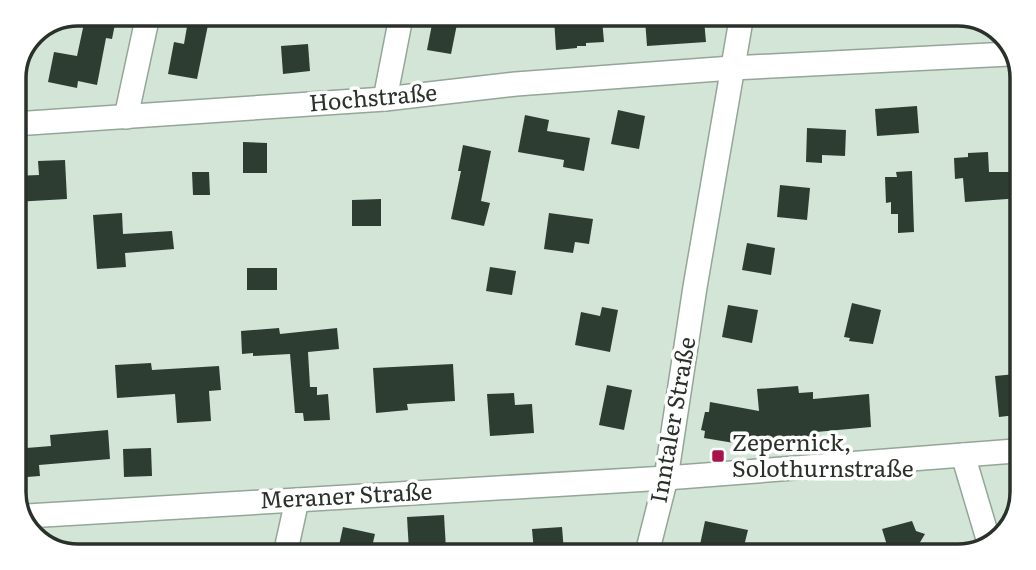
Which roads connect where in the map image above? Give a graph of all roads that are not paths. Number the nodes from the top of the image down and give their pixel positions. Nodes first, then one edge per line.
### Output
1 (146, 26) edge
2 (399, 26) edge
3 (740, 26) edge
4 (1004, 54) edge
5 (732, 68) junction
6 (385, 99) junction
7 (126, 117) junction
8 (26, 123) edge
9 (1010, 451) edge
10 (963, 455) junction
11 (666, 478) junction
12 (297, 500) junction
13 (32, 516) edge
14 (987, 535) edge
15 (287, 544) edge
16 (649, 544) edge

1 - 7 street
2 - 6 street
3 - 5 street, Inntaler Straße
4 - 5 street, Hochstraße
5 - 6 street, Hochstraße
5 - 11 street, Inntaler Straße
6 - 7 street, Hochstraße
7 - 8 street, Hochstraße
9 - 10 street, Meraner Straße
10 - 11 street, Meraner Straße
10 - 14 street
11 - 12 street, Meraner Straße
11 - 16 street, Inntaler Straße
12 - 13 street, Meraner Straße
12 - 15 street

